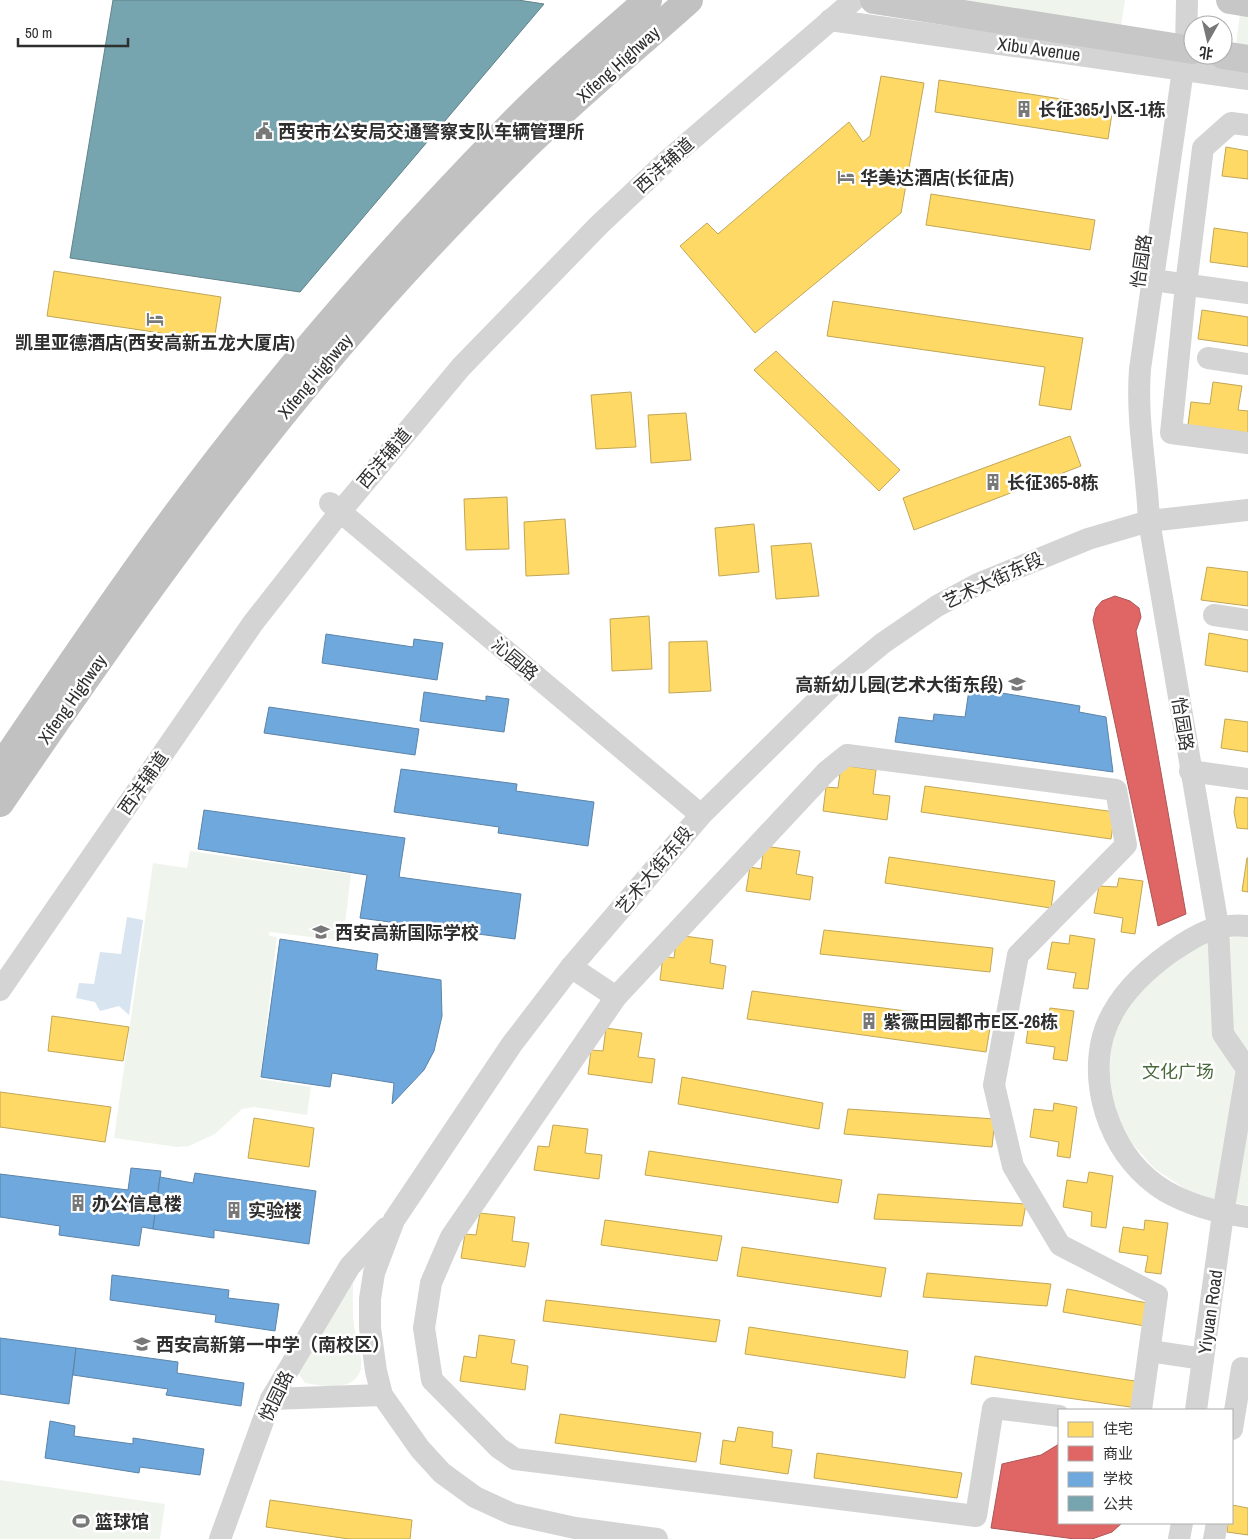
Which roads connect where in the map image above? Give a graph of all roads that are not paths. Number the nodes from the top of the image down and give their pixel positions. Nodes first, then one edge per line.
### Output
1 (648, 0) edge
2 (689, 0) edge
3 (854, 0) edge
4 (874, 0) edge
5 (1186, 0) edge
6 (1230, 0) edge
7 (1248, 3) edge
8 (831, 10) edge
9 (1180, 56) edge
10 (1233, 57) edge
11 (1248, 59) edge
12 (1248, 79) edge
13 (1248, 126) edge
14 (1152, 280) junction
15 (1186, 285) junction
16 (1248, 293) edge
17 (1208, 358) dead end
18 (1248, 364) edge
19 (1248, 444) edge
20 (334, 507) junction
21 (1248, 510) edge
22 (1149, 521) junction
23 (1214, 615) dead end
24 (1248, 620) edge
25 (0, 768) edge
26 (1190, 771) junction
27 (1248, 779) edge
28 (0, 802) edge
29 (701, 815) junction
30 (1218, 926) junction
31 (1248, 926) edge
32 (0, 966) edge
33 (571, 967) junction
34 (0, 990) edge
35 (616, 997) junction
36 (1247, 1069) edge
37 (1224, 1214) junction
38 (1248, 1217) edge
39 (394, 1220) junction
40 (1150, 1351) junction
41 (1203, 1359) junction
42 (1248, 1369) edge
43 (382, 1395) junction
44 (271, 1399) junction
45 (1141, 1409) edge
46 (1196, 1409) edge
47 (1058, 1416) edge
48 (1233, 1423) edge
49 (1182, 1524) edge
50 (1217, 1524) edge
51 (220, 1539) edge
52 (658, 1539) edge
53 (1179, 1539) edge
54 (1214, 1539) edge

1 - 25 highway, Xifeng Highway
2 - 28 highway, Xifeng Highway
3 - 8 street, 西沣辅道
4 - 9 main road, Xibu Avenue
5 - 9 street, 怡园路
6 - 7 main road
8 - 9 street, Xibu Avenue
8 - 20 street, 西沣辅道
9 - 12 street, Xibu Avenue
9 - 14 street, 怡园路
9 - 22 street, 怡园路
10 - 11 main road
13 - 15 street
14 - 15 street
14 - 22 street, 怡园路
15 - 16 street
15 - 19 street
17 - 18 street
20 - 29 street, 沁园路
20 - 32 street, 西沣辅道
20 - 34 street, 西沣辅道
21 - 22 street, 艺术大街东段
22 - 26 street, 怡园路
22 - 29 street, 艺术大街东段
23 - 24 street
26 - 27 street
26 - 30 street, 怡园路
29 - 33 street, 艺术大街东段
30 - 31 street
30 - 36 street, 怡园路
30 - 37 street
33 - 35 street
33 - 39 street, 艺术大街东段
35 - 40 street
35 - 47 street
36 - 37 street, Yiyuan Road
37 - 38 street
37 - 41 street, Yiyuan Road
39 - 43 street, 艺术大街东段
39 - 44 street, 悦园路
40 - 41 street
40 - 45 street
41 - 46 street, Yiyuan Road
42 - 48 street
43 - 44 street
43 - 52 street
44 - 51 street, 悦园路
49 - 53 street
50 - 54 street

